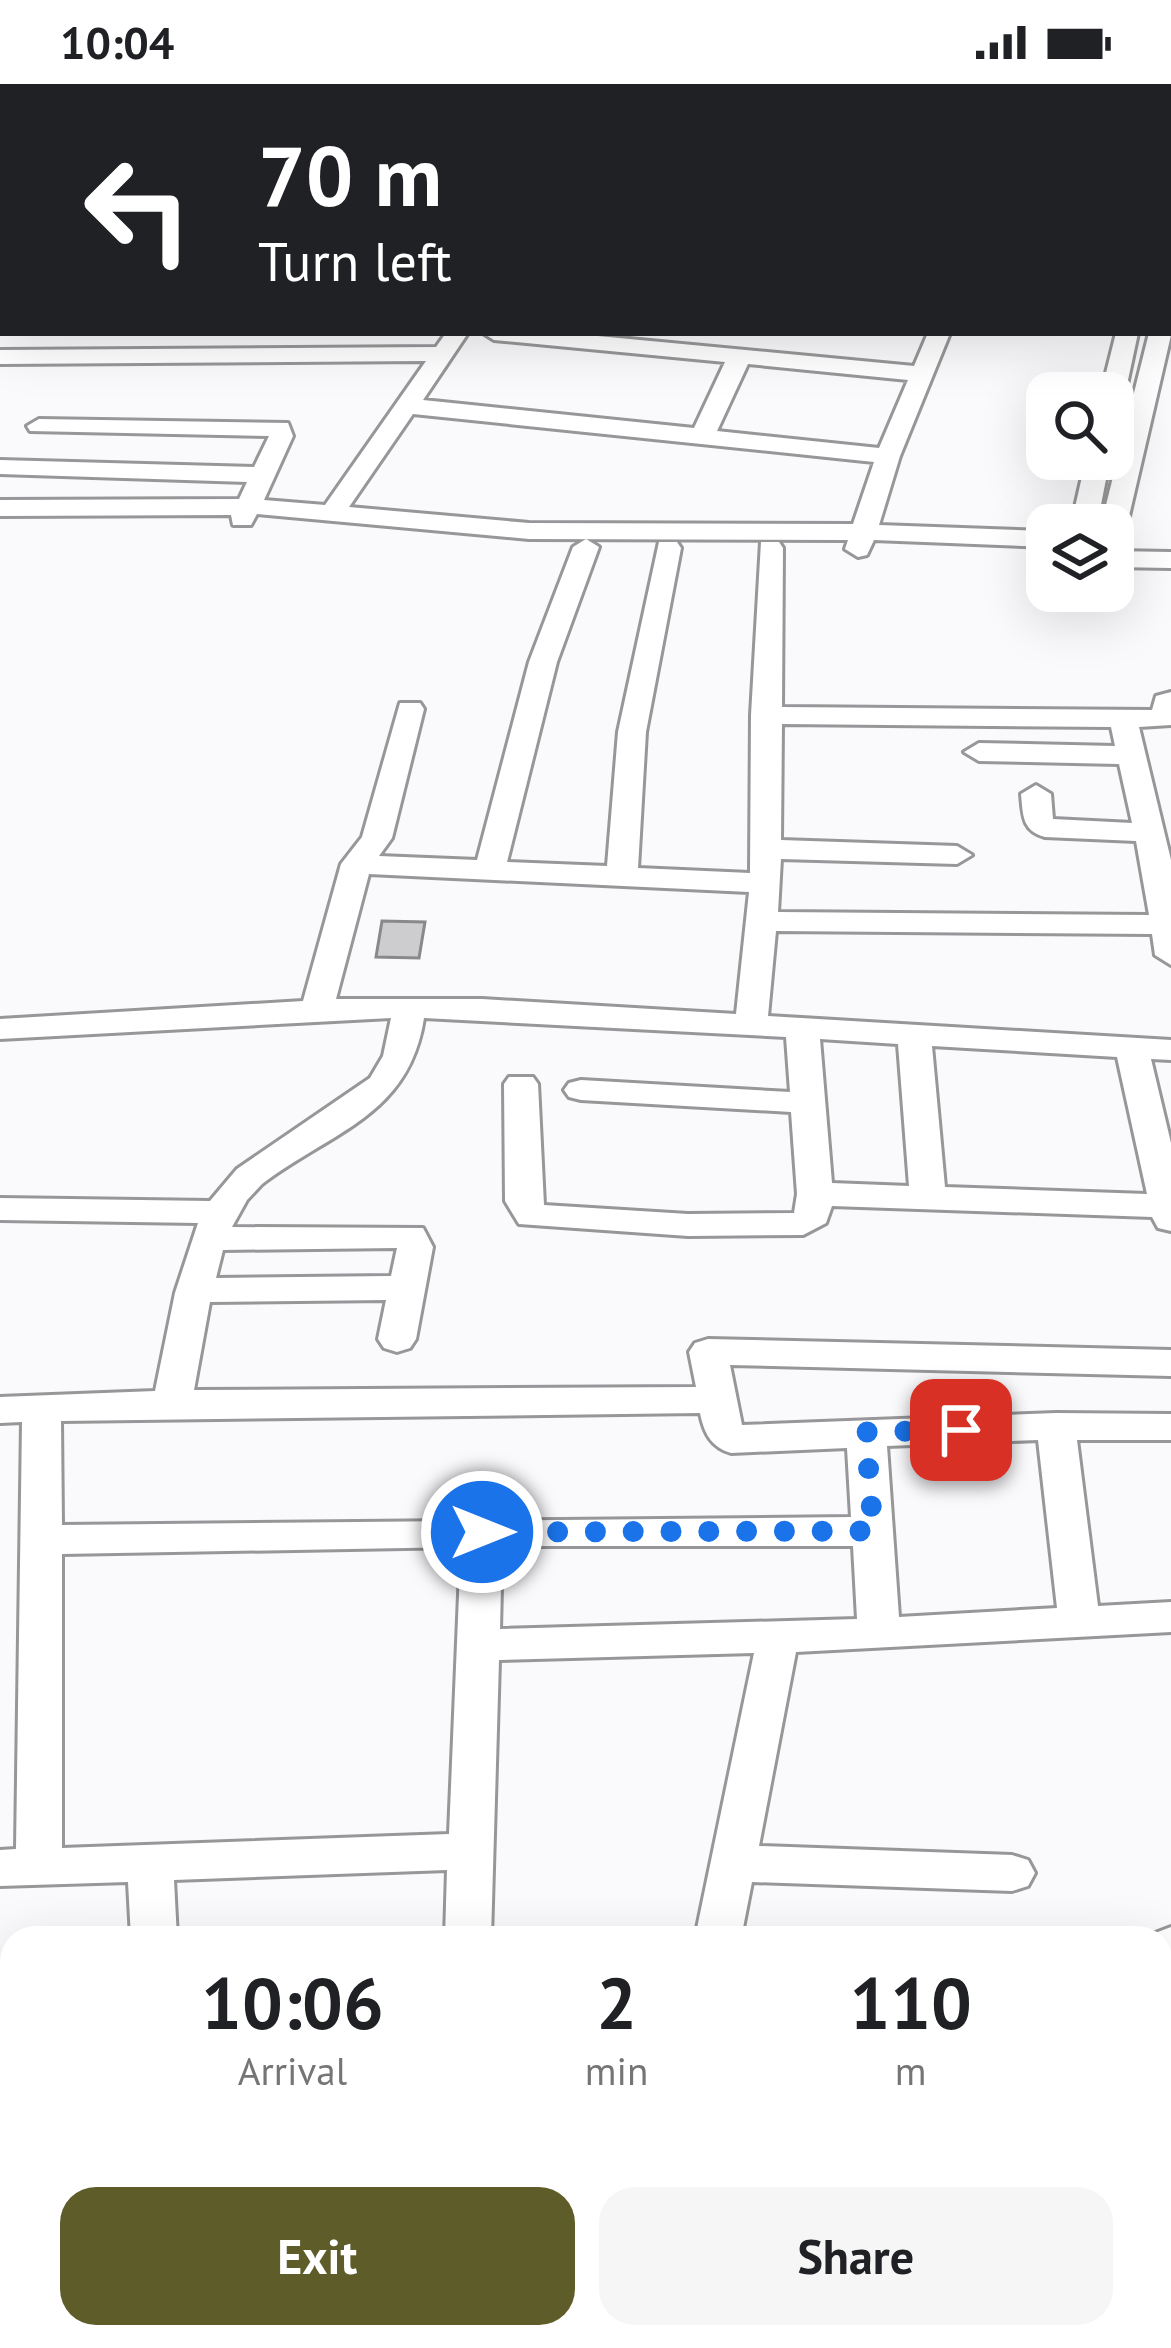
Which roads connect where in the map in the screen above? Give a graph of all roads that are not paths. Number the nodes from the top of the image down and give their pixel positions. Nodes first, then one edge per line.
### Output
1 (523, 336) edge
2 (938, 336) edge
3 (1125, 336) edge
4 (1159, 336) edge
5 (450, 339) edge
6 (0, 357) edge
7 (739, 358) junction
8 (1118, 372) edge
9 (923, 374) junction
10 (409, 406) junction
11 (39, 426) dead end
12 (703, 435) junction
13 (888, 456) junction
14 (0, 467) edge
15 (265, 475) junction
16 (1119, 504) edge
17 (0, 508) edge
18 (246, 513) junction
19 (332, 514) junction
20 (415, 529) junction
21 (479, 534) junction
22 (1026, 539) edge
23 (861, 541) junction
24 (1134, 542) edge
25 (1171, 543) edge
26 (586, 547) junction
27 (668, 548) junction
28 (770, 548) junction
29 (1026, 555) edge
30 (1134, 559) edge
31 (1171, 560) edge
32 (1171, 700) edge
33 (410, 709) dead end
34 (765, 715) junction
35 (1124, 718) junction
36 (979, 752) dead end
37 (1130, 755) junction
38 (1036, 794) dead end
39 (1150, 833) junction
40 (765, 849) junction
41 (957, 855) dead end
42 (356, 864) junction
43 (490, 870) junction
44 (622, 876) junction
45 (765, 883) junction
46 (762, 921) junction
47 (1168, 940) edge
48 (410, 1008) junction
49 (317, 1010) junction
50 (751, 1025) junction
51 (802, 1028) junction
52 (0, 1029) edge
53 (914, 1034) junction
54 (1132, 1048) junction
55 (1171, 1050) edge
56 (520, 1084) dead end
57 (581, 1090) dead end
58 (806, 1103) junction
59 (815, 1194) junction
60 (928, 1196) junction
61 (0, 1209) edge
62 (1168, 1213) edge
63 (214, 1225) junction
64 (406, 1288) junction
65 (197, 1290) junction
66 (397, 1339) dead end
67 (1171, 1363) edge
68 (716, 1400) junction
69 (172, 1403) junction
70 (21, 1410) edge
71 (1056, 1426) junction
72 (1171, 1427) edge
73 (866, 1432) junction
74 (873, 1531) junction
75 (482, 1532) junction
76 (38, 1540) junction
77 (1171, 1618) edge
78 (1079, 1620) junction
79 (879, 1634) junction
80 (778, 1636) junction
81 (478, 1645) junction
82 (471, 1851) junction
83 (151, 1863) junction
84 (734, 1863) junction
85 (20, 1867) edge
86 (1012, 1873) dead end
87 (154, 1926) edge
88 (468, 1926) edge
89 (721, 1926) edge

1 - 7 street
2 - 9 street
3 - 8 street
4 - 16 street
5 - 6 street
5 - 10 street
7 - 9 street
7 - 12 street
9 - 13 street
10 - 12 street
10 - 19 street
11 - 15 street
12 - 13 street
13 - 23 street
14 - 15 street
15 - 18 street
17 - 18 street
18 - 19 street
18 - 20 street
19 - 20 street
20 - 21 street
21 - 23 street
21 - 26 street
22 - 23 street
23 - 28 street
23 - 29 street
24 - 25 street
26 - 27 street
26 - 43 street
27 - 28 street
27 - 44 street
28 - 34 street
30 - 31 street
32 - 35 street
33 - 42 street
34 - 35 street
34 - 40 street
35 - 37 street
36 - 37 street
37 - 39 street
38 - 39 street
39 - 47 street
40 - 41 street
40 - 45 street
42 - 43 street
42 - 49 street
43 - 44 street
44 - 45 street
45 - 46 street
46 - 47 street
46 - 50 street
48 - 49 street
48 - 50 street
48 - 63 street
49 - 52 street
50 - 51 street
51 - 53 street
51 - 58 street
53 - 54 street
53 - 60 street
54 - 55 street
54 - 62 street
56 - 59 street
57 - 58 street
58 - 59 street
59 - 60 street
60 - 62 street
61 - 63 street
63 - 64 street
63 - 65 street
64 - 65 street
64 - 66 street
65 - 69 street
67 - 68 street
68 - 69 street
68 - 73 street
69 - 70 street
70 - 76 street
71 - 72 street
71 - 73 street
71 - 78 street
73 - 74 street
74 - 75 street
74 - 79 street
75 - 76 street
75 - 81 street
76 - 85 street
77 - 78 street
78 - 79 street
79 - 80 street
80 - 81 street
80 - 84 street
81 - 82 street
82 - 83 street
82 - 88 street
83 - 85 street
83 - 87 street
84 - 86 street
84 - 89 street

